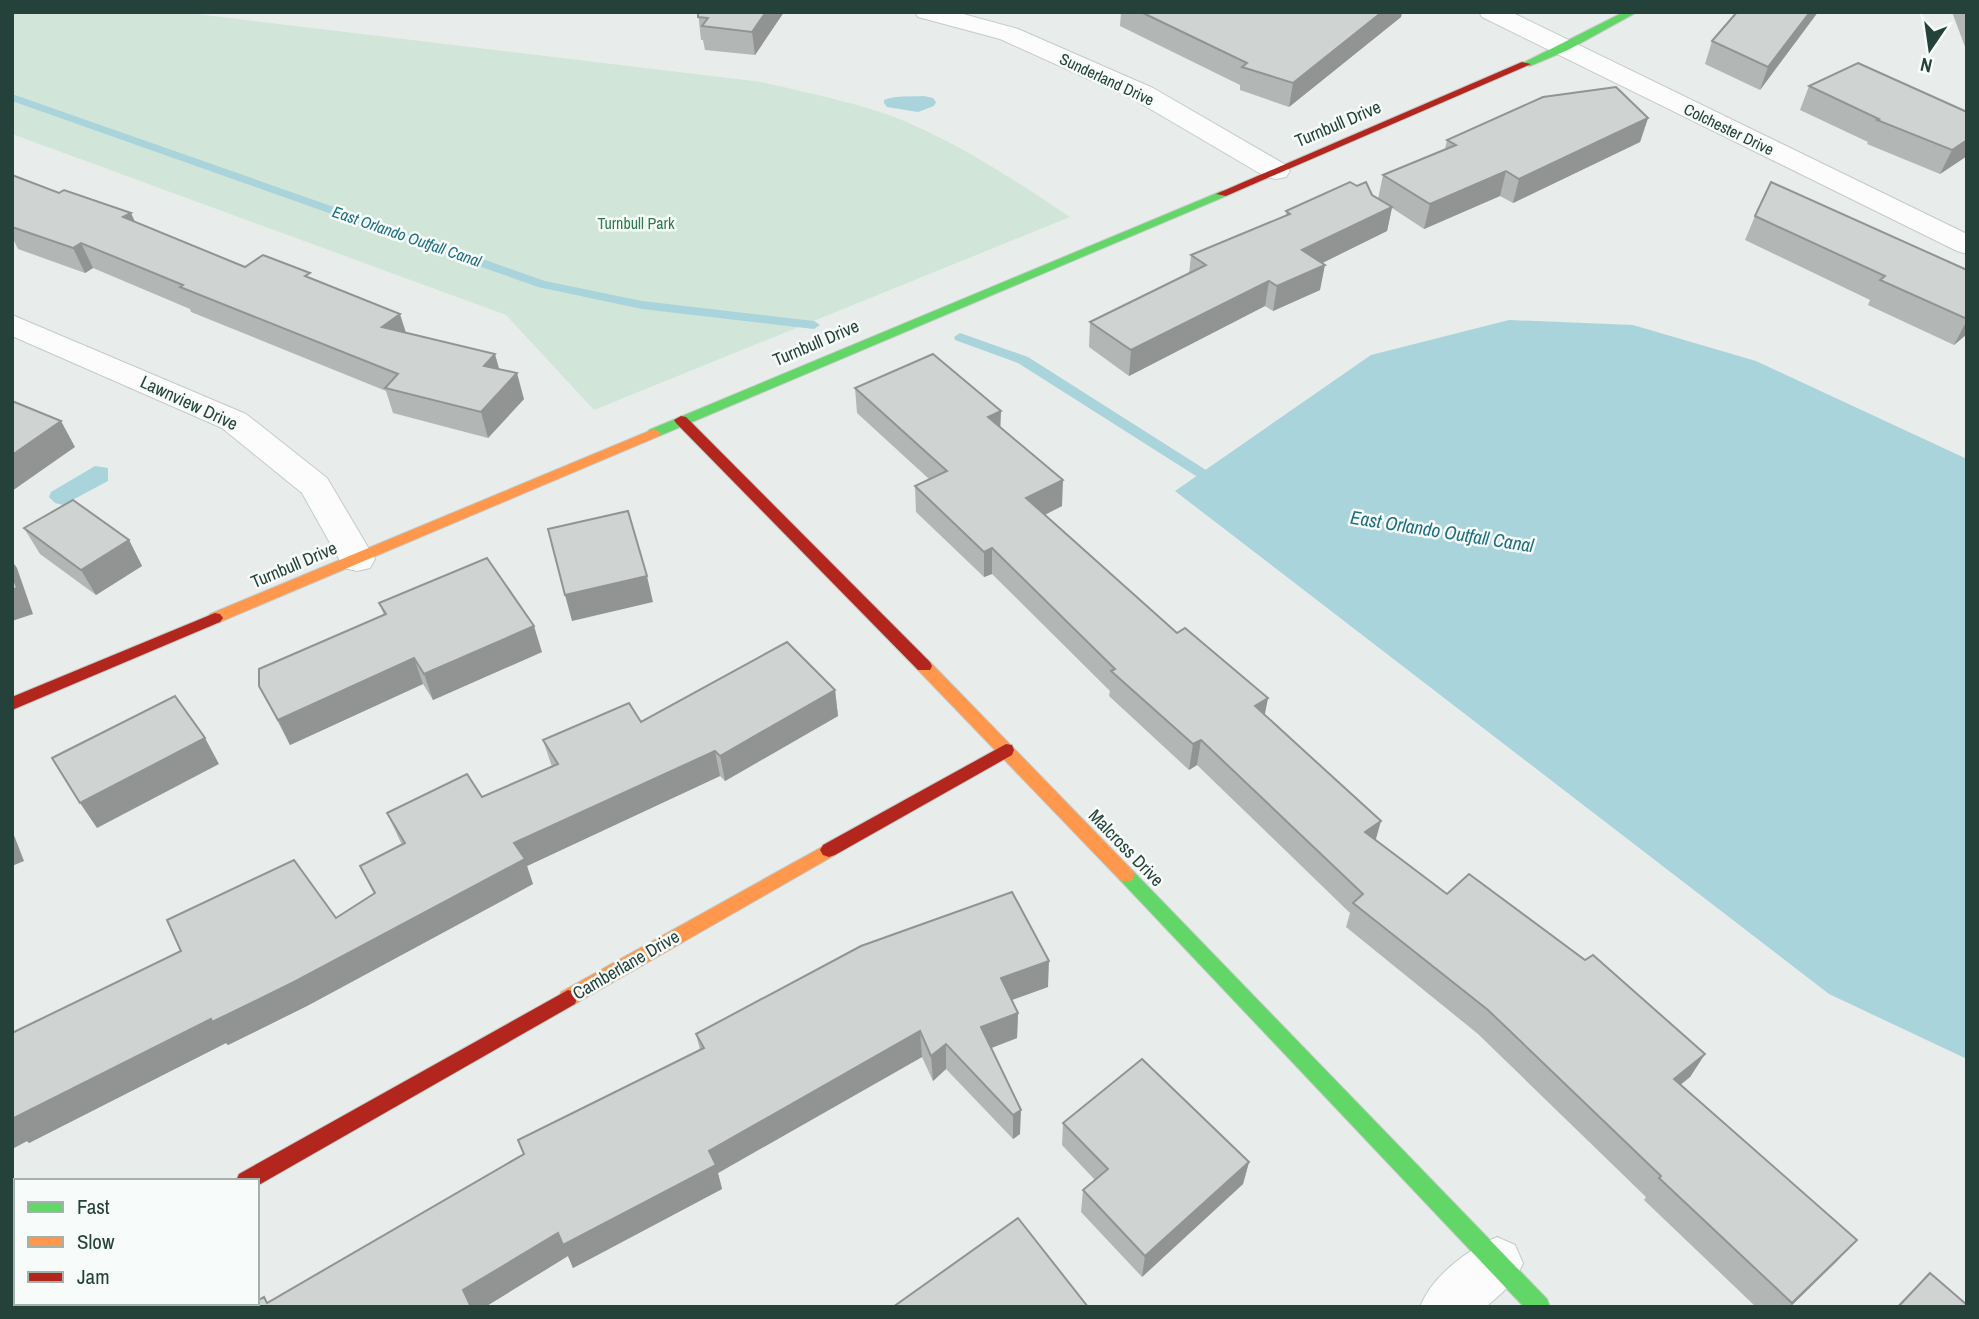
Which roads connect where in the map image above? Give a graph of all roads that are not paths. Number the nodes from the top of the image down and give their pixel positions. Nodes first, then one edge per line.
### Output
1 (927, 12) edge
2 (1491, 12) edge
3 (1632, 12) edge
4 (1564, 48) junction
5 (1276, 171) junction
6 (1967, 245) edge
7 (12, 324) edge
8 (681, 420) junction
9 (357, 559) junction
10 (12, 704) edge
11 (1006, 750) junction
12 (250, 1179) edge
13 (1497, 1263) junction
14 (1446, 1307) edge
15 (1539, 1307) edge

1 - 5 street, Sunderland Drive
2 - 4 street, Colchester Drive
3 - 4 street, Turnbull Drive
4 - 5 street, Turnbull Drive
4 - 6 street, Colchester Drive
5 - 8 street, Turnbull Drive
7 - 9 street, Lawnview Drive
8 - 9 street, Turnbull Drive
8 - 11 street, Malcross Drive
9 - 10 street, Turnbull Drive
11 - 12 street, Camberlane Drive
11 - 13 street, Malcross Drive
13 - 14 street
13 - 15 street, Malcross Drive

